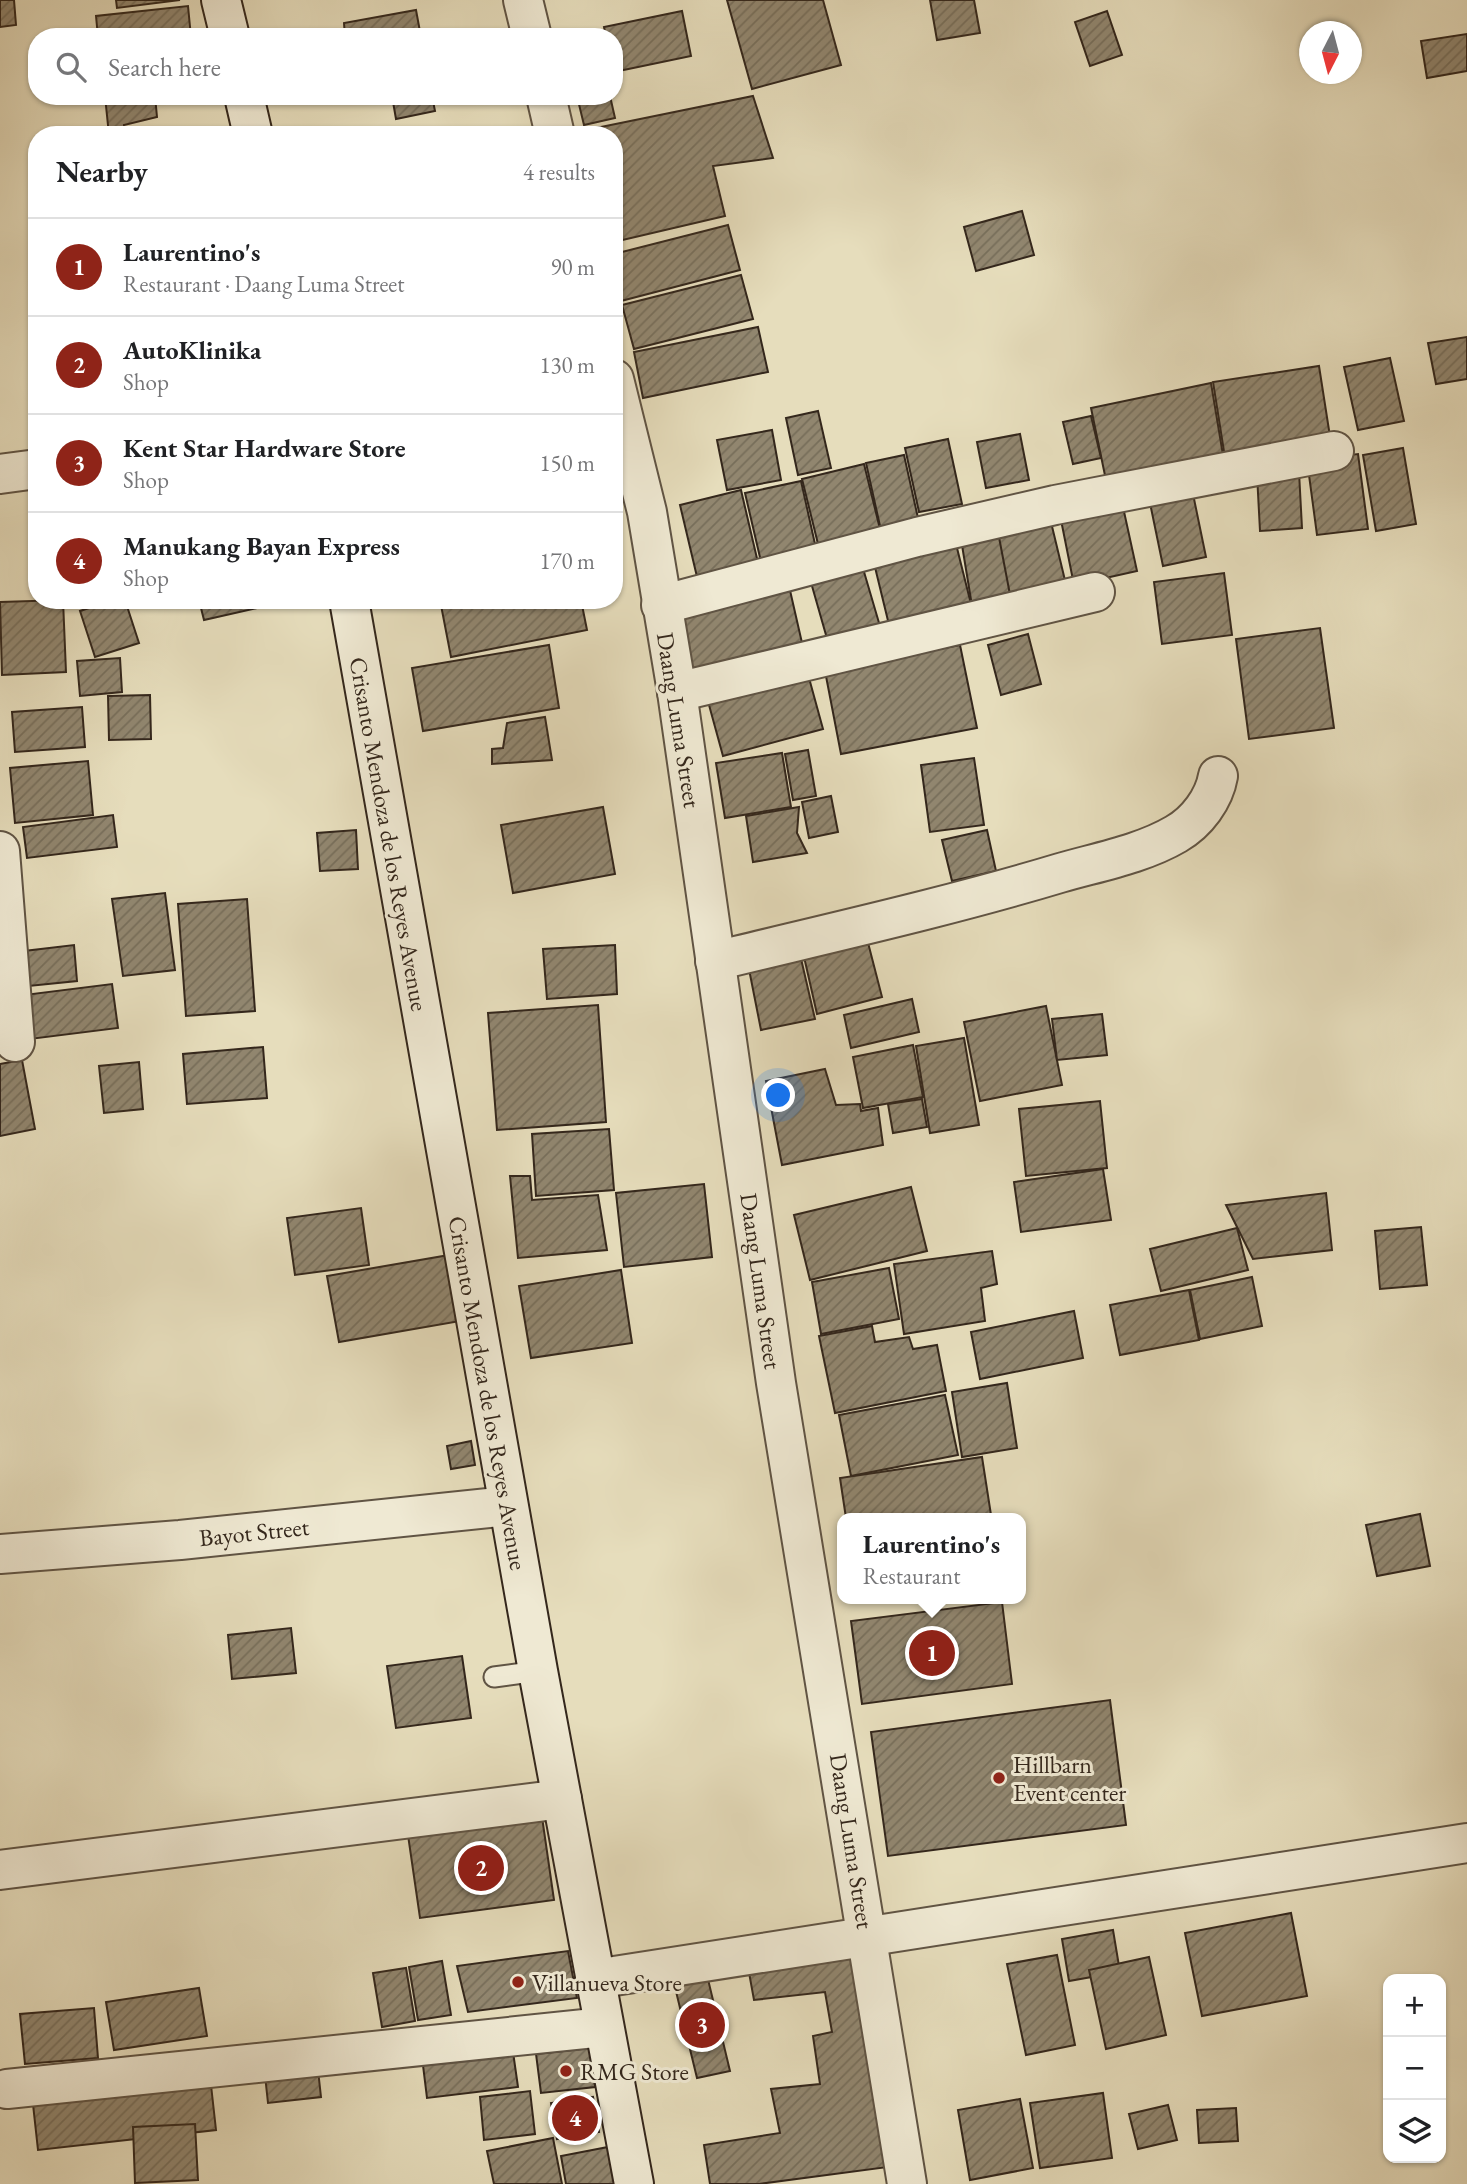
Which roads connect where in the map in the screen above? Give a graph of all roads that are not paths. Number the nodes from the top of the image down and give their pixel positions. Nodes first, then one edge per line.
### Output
1 (221, 0) edge
2 (523, 0) edge
3 (228, 28) edge
4 (530, 28) edge
5 (246, 105) edge
6 (548, 105) edge
7 (251, 126) edge
8 (553, 126) edge
9 (623, 419) edge
10 (1334, 451) dead end
11 (28, 470) edge
12 (0, 474) edge
13 (1095, 592) dead end
14 (661, 606) junction
15 (351, 609) edge
16 (677, 692) junction
17 (1218, 776) dead end
18 (0, 851) edge
19 (715, 961) junction
20 (15, 1042) dead end
21 (508, 1506) junction
22 (0, 1554) edge
23 (538, 1671) junction
24 (494, 1677) dead end
25 (562, 1798) junction
26 (1467, 1843) edge
27 (0, 1870) edge
28 (867, 1935) junction
29 (596, 1979) junction
30 (604, 2027) junction
31 (7, 2089) dead end
32 (635, 2184) edge
33 (907, 2184) edge

1 - 3 street
2 - 4 street
5 - 7 street
6 - 8 street
9 - 14 street, Daang Luma Street
10 - 14 street
11 - 12 street
13 - 16 street
14 - 16 street, Daang Luma Street
15 - 21 street, Crisanto Mendoza de los Reyes Avenue
16 - 19 street, Daang Luma Street
17 - 19 street
18 - 20 street
19 - 28 street, Daang Luma Street
21 - 22 street, Bayot Street
21 - 23 street, Crisanto Mendoza de los Reyes Avenue
23 - 24 lane
23 - 25 street, Crisanto Mendoza de los Reyes Avenue
25 - 27 street
25 - 29 street, Crisanto Mendoza de los Reyes Avenue
26 - 28 street
28 - 29 street
28 - 33 street, Daang Luma Street
29 - 30 street, Crisanto Mendoza de los Reyes Avenue
30 - 31 street
30 - 32 street, Crisanto Mendoza de los Reyes Avenue

